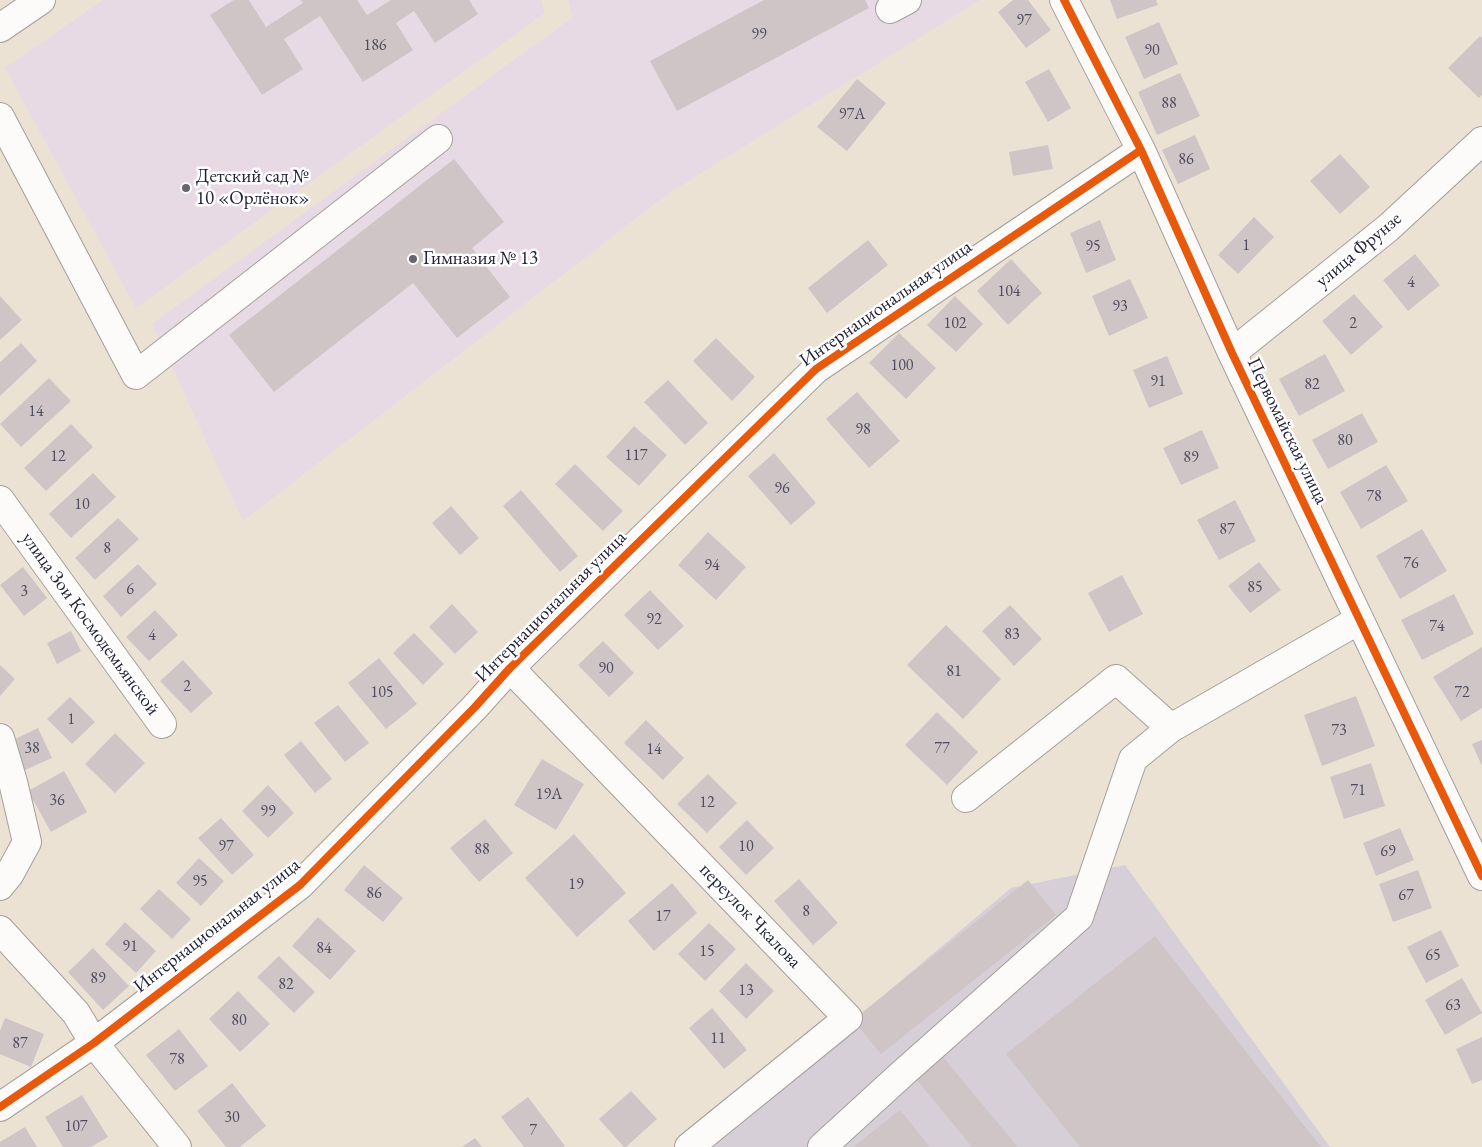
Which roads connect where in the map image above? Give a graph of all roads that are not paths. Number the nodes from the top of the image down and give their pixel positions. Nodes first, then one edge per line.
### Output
1 (40, 0) edge
2 (1064, 0) edge
3 (0, 28) edge
4 (0, 117) edge
5 (438, 139) dead end
6 (1482, 141) edge
7 (1141, 150) junction
8 (1232, 353) junction
9 (0, 500) edge
10 (1359, 620) junction
11 (510, 668) junction
12 (162, 724) dead end
13 (1171, 728) junction
14 (0, 738) edge
15 (966, 798) dead end
16 (1482, 876) edge
17 (0, 886) edge
18 (0, 930) edge
19 (94, 1044) junction
20 (0, 1108) edge
21 (177, 1147) edge
22 (688, 1147) edge
23 (822, 1147) edge

1 - 3 street
2 - 7 street, Первомайская улица
4 - 5 street
6 - 8 street, улица Фрунзе
7 - 8 street, Первомайская улица
7 - 11 street, Интернациональная улица
8 - 10 street, Первомайская улица
9 - 12 street, улица Зои Космодемьянской
10 - 13 street
10 - 16 street, Первомайская улица
11 - 19 street, Интернациональная улица
11 - 22 street, переулок Чкалова
13 - 15 street
13 - 23 street
14 - 17 street
18 - 19 street
19 - 20 street, Интернациональная улица
19 - 21 street

